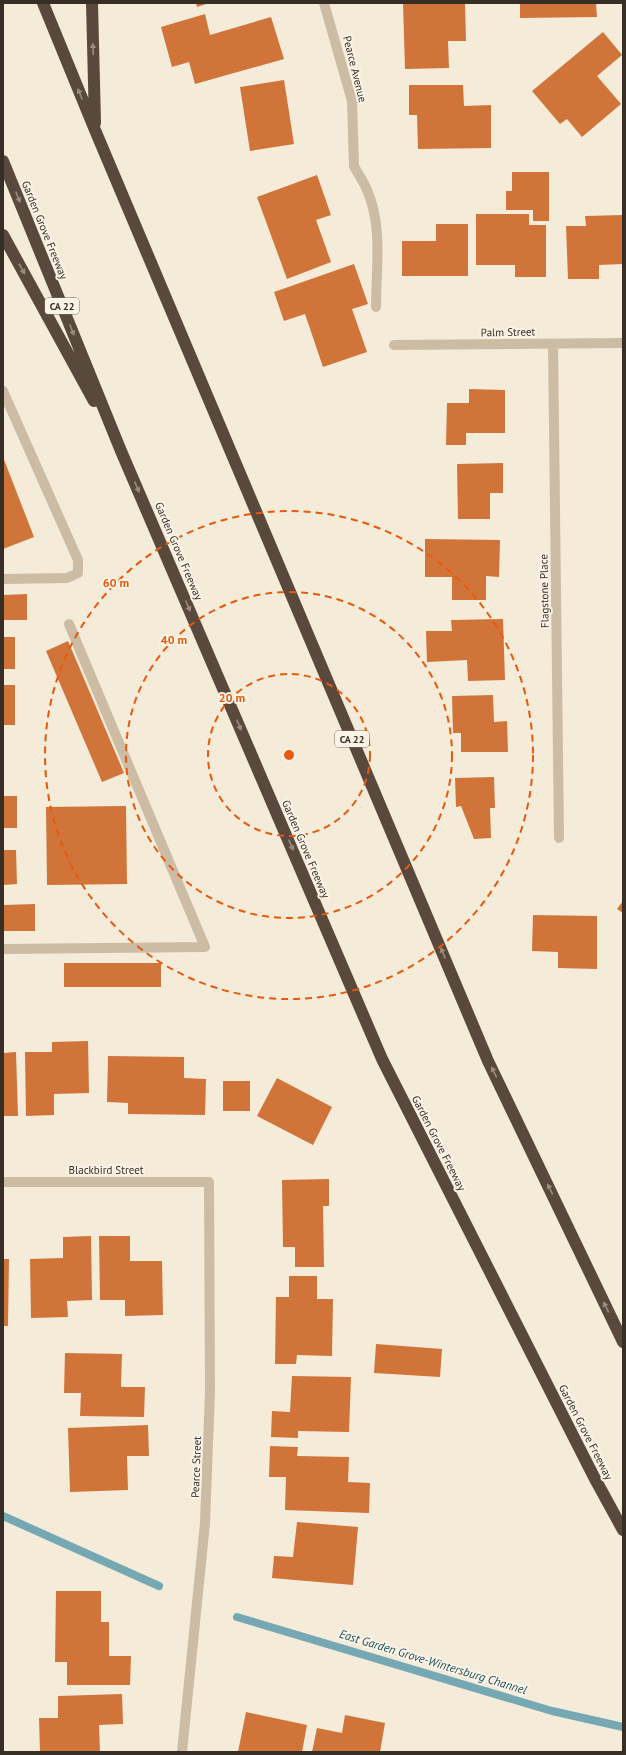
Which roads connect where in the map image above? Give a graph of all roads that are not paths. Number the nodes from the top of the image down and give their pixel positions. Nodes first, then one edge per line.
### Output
1 (43, 3) edge
2 (92, 3) edge
3 (324, 3) edge
4 (95, 130) junction
5 (3, 161) edge
6 (3, 235) edge
7 (376, 307) dead end
8 (623, 343) edge
9 (553, 344) junction
10 (394, 346) dead end
11 (3, 391) edge
12 (121, 451) junction
13 (3, 579) edge
14 (69, 624) dead end
15 (559, 838) dead end
16 (3, 949) edge
17 (3, 1182) edge
18 (209, 1182) joint
19 (623, 1342) edge
20 (623, 1530) edge
21 (182, 1752) edge

4 -> 1 highway, CA 22
4 -> 2 highway
3 - 7 street, Pearce Avenue
19 -> 4 highway, CA 22
5 -> 12 highway, Garden Grove Freeway / CA 22
6 -> 12 highway
8 - 9 street, Palm Street
9 - 10 street, Palm Street
9 - 15 street, Flagstone Place
11 - 13 street
12 -> 20 highway, Garden Grove Freeway / CA 22
14 - 16 street
17 - 18 street, Blackbird Street
18 - 21 street, Pearce Street

